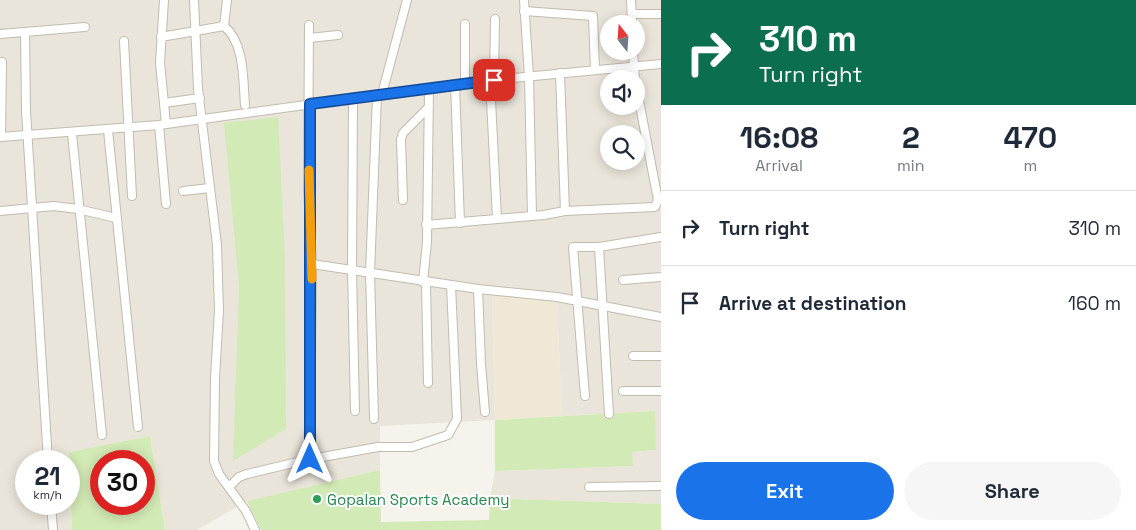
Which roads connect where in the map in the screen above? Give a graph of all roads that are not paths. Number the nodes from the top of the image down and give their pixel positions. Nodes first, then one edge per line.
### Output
1 (164, 0) edge
2 (194, 0) edge
3 (227, 0) edge
4 (407, 0) edge
5 (524, 0) edge
6 (631, 0) edge
7 (524, 11) junction
8 (632, 14) joint
9 (661, 14) edge
10 (495, 19) dead end
11 (465, 24) dead end
12 (309, 25) dead end
13 (224, 26) junction
14 (85, 27) dead end
15 (194, 31) junction
16 (25, 32) junction
17 (0, 34) edge
18 (338, 35) dead end
19 (162, 37) junction
20 (309, 38) junction
21 (124, 41) dead end
22 (633, 60) edge
23 (2, 62) dead end
24 (661, 64) edge
25 (633, 67) junction
26 (595, 70) junction
27 (634, 70) edge
28 (560, 74) junction
29 (529, 76) junction
30 (492, 80) junction
31 (464, 83) junction
32 (455, 84) junction
33 (429, 88) junction
34 (379, 94) junction
35 (200, 98) junction
36 (354, 98) junction
37 (164, 103) junction
38 (310, 104) junction
39 (246, 105) dead end
40 (429, 107) junction
41 (641, 115) edge
42 (202, 119) junction
43 (162, 124) junction
44 (130, 128) junction
45 (108, 130) junction
46 (72, 132) junction
47 (28, 136) junction
48 (0, 137) edge
49 (210, 188) junction
50 (183, 191) dead end
51 (132, 196) dead end
52 (403, 200) dead end
53 (166, 204) dead end
54 (33, 208) junction
55 (78, 209) junction
56 (0, 211) edge
57 (564, 211) junction
58 (532, 216) junction
59 (116, 218) junction
60 (496, 219) junction
61 (460, 223) junction
62 (426, 225) junction
63 (661, 238) edge
64 (599, 247) junction
65 (312, 264) junction
66 (352, 270) junction
67 (370, 273) junction
68 (661, 278) edge
69 (623, 280) dead end
70 (424, 282) junction
71 (451, 285) junction
72 (478, 289) junction
73 (578, 300) junction
74 (604, 306) junction
75 (661, 317) edge
76 (633, 356) dead end
77 (661, 356) edge
78 (428, 383) dead end
79 (623, 391) dead end
80 (661, 391) edge
81 (585, 396) dead end
82 (355, 411) dead end
83 (485, 412) dead end
84 (609, 414) dead end
85 (374, 419) dead end
86 (138, 427) dead end
87 (102, 435) dead end
88 (47, 450) edge
89 (306, 460) junction
90 (661, 486) edge
91 (229, 487) junction
92 (589, 487) dead end
93 (52, 515) edge
94 (53, 530) edge
95 (255, 530) edge

1 - 19 street
2 - 15 street
3 - 13 street
4 - 34 street
5 - 7 street
6 - 8 street
7 - 26 street
7 - 29 street
8 - 9 street
10 - 30 street
11 - 31 street
12 - 20 street
13 - 15 street
13 - 39 street
14 - 16 street
15 - 19 street
15 - 35 street
16 - 17 street
16 - 47 street
18 - 20 street
19 - 37 street
20 - 38 street
21 - 44 street
22 - 25 street
23 - 48 street
24 - 25 street
25 - 26 street
25 - 27 street
26 - 28 street
28 - 29 street
28 - 57 street
29 - 30 street
29 - 58 street
30 - 31 street
30 - 60 street
31 - 32 street
32 - 33 street
32 - 61 street
33 - 34 street
33 - 40 street
34 - 36 street
34 - 67 street
35 - 37 street
35 - 42 street
36 - 38 street
36 - 66 street
37 - 43 street
38 - 42 street
38 - 65 street
40 - 52 street
40 - 62 street
41 - 57 street
42 - 43 street
42 - 49 street
43 - 44 street
43 - 53 street
44 - 45 street
44 - 51 street
45 - 46 street
45 - 59 street
46 - 47 street
46 - 55 street
47 - 48 street
47 - 54 street
49 - 50 street
49 - 91 street
54 - 55 street
54 - 56 street
54 - 88 street
55 - 59 street
55 - 87 street
57 - 58 street
58 - 60 street
59 - 86 street
60 - 61 street
61 - 62 street
62 - 70 street
63 - 64 street
64 - 73 street
64 - 74 street
65 - 66 street
65 - 89 street
66 - 67 street
66 - 82 street
67 - 70 street
67 - 85 street
68 - 69 street
70 - 71 street
70 - 78 street
71 - 72 street
71 - 89 street
72 - 73 street
72 - 83 street
73 - 74 street
73 - 81 street
74 - 75 street
74 - 84 street
76 - 77 street
79 - 80 street
89 - 91 street
90 - 92 street
91 - 95 street
93 - 94 street

